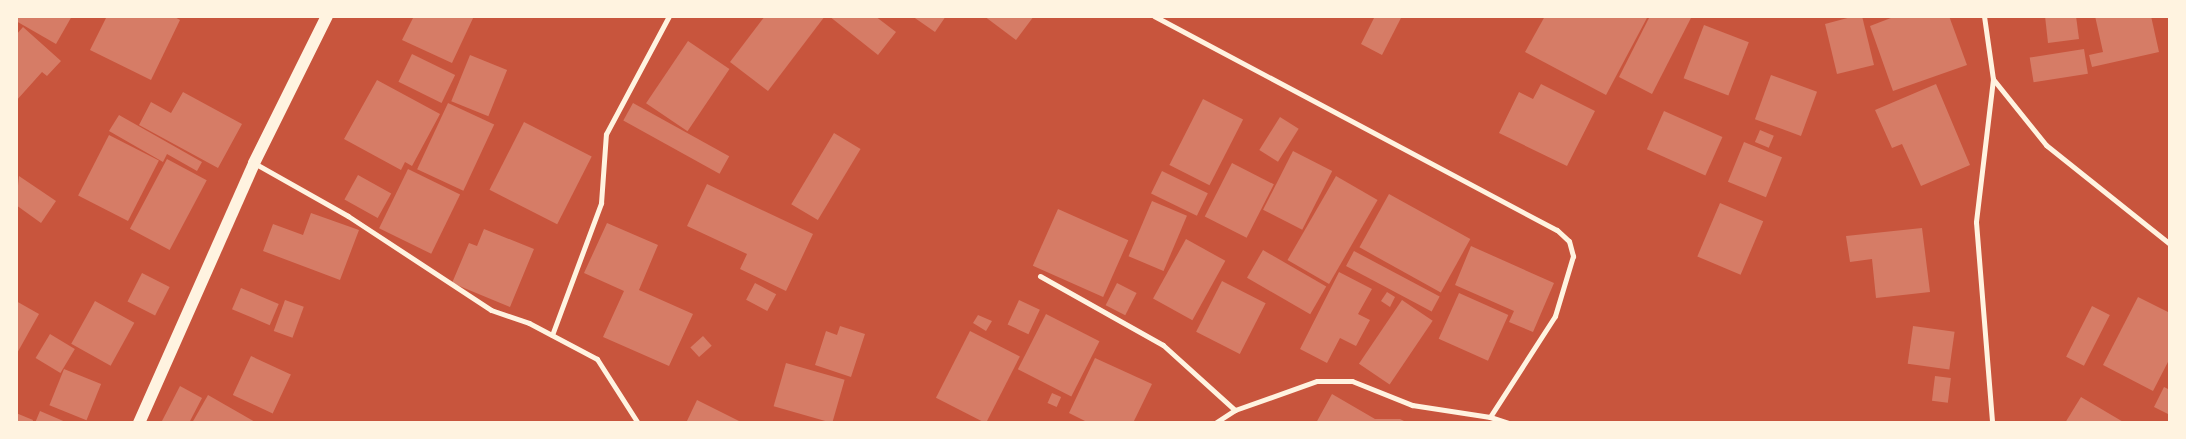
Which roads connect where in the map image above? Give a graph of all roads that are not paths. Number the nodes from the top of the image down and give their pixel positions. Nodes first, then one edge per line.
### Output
1 (327, 16) edge
2 (669, 16) edge
3 (1154, 16) edge
4 (1984, 16) edge
5 (1993, 78) junction
6 (254, 163) junction
7 (2170, 244) edge
8 (1040, 276) dead end
9 (552, 335) junction
10 (1235, 410) junction
11 (1490, 417) junction
12 (138, 423) edge
13 (638, 423) edge
14 (1215, 423) edge
15 (1509, 423) edge
16 (1992, 423) edge

1 - 6 main road
2 - 9 street
3 - 11 street
4 - 5 street
5 - 7 street
5 - 16 street
6 - 9 street
6 - 12 main road
8 - 10 street
9 - 13 street
10 - 11 street
10 - 14 street
11 - 15 street

